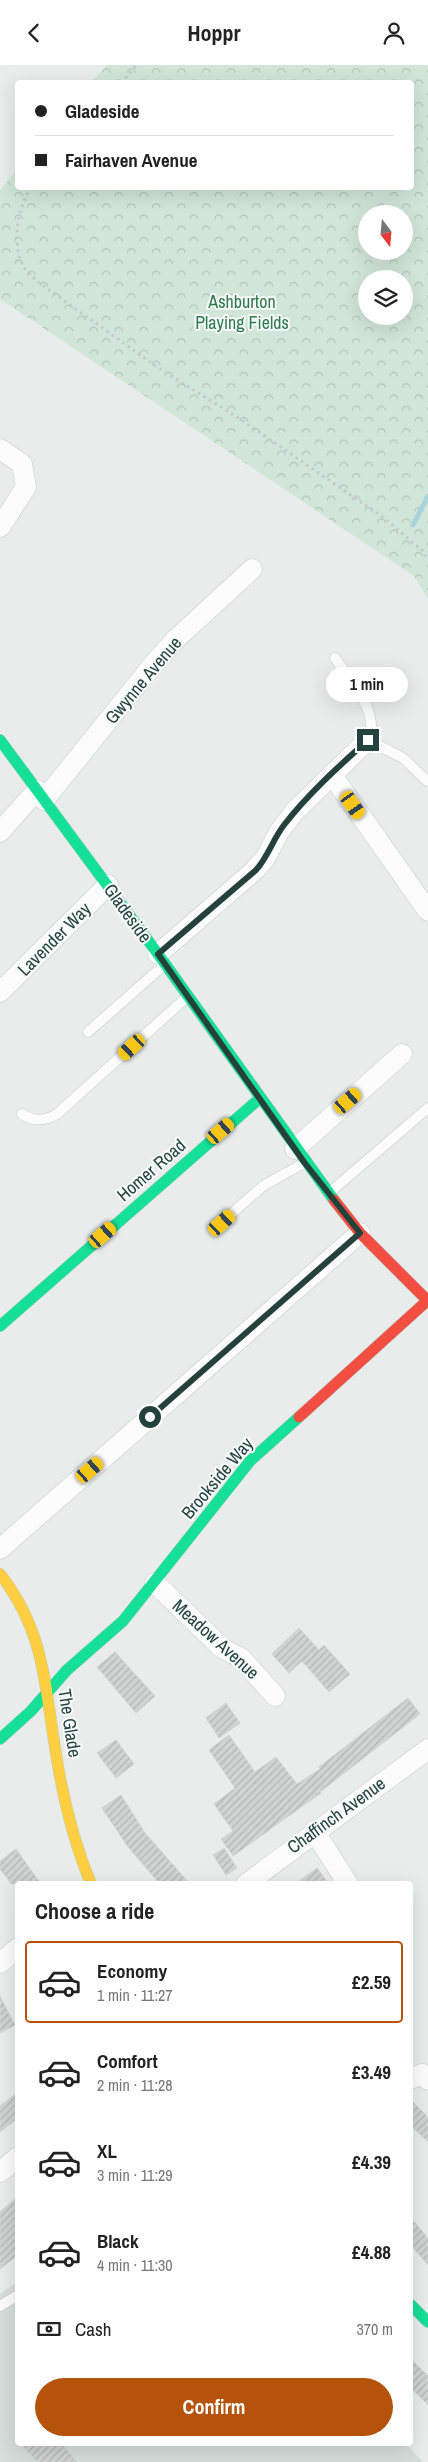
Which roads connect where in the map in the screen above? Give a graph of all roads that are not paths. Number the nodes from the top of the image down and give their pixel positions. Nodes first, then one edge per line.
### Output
1 (0, 449) edge
2 (0, 527) edge
3 (252, 569) dead end
4 (336, 658) dead end
5 (0, 740) edge
6 (368, 740) junction
7 (332, 775) junction
8 (427, 781) edge
9 (40, 795) junction
10 (0, 832) edge
11 (108, 885) junction
12 (428, 911) edge
13 (161, 959) junction
14 (0, 992) edge
15 (188, 997) junction
16 (88, 1032) dead end
17 (402, 1054) dead end
18 (259, 1099) junction
19 (428, 1108) edge
20 (22, 1114) dead end
21 (300, 1155) junction
22 (328, 1194) junction
23 (222, 1223) dead end
24 (360, 1233) junction
25 (428, 1300) edge
26 (0, 1326) edge
27 (0, 1549) edge
28 (0, 1574) edge
29 (156, 1583) junction
30 (47, 1692) junction
31 (275, 1696) dead end
32 (0, 1739) edge
33 (428, 1749) edge
34 (314, 1831) junction
35 (89, 1881) edge
36 (250, 1881) edge
37 (346, 1881) edge
38 (15, 1950) edge
39 (0, 1963) edge
40 (413, 2078) edge
41 (428, 2080) edge
42 (15, 2160) edge
43 (0, 2172) edge
44 (15, 2297) edge
45 (0, 2306) edge
46 (413, 2307) edge
47 (428, 2322) edge

1 - 2 street
3 - 9 street, Gwynne Avenue
4 - 6 lane
5 - 9 street, Gladeside
6 - 7 street
6 - 8 lane
7 - 12 street
7 - 13 street
9 - 10 street, Gwynne Avenue
9 - 11 street, Gladeside
11 - 13 street, Gladeside
11 - 14 street, Lavender Way
13 - 15 street, Gladeside
13 - 16 lane
15 - 18 street, Gladeside
15 - 20 lane
17 - 21 street
18 - 21 street, Gladeside
18 - 26 street, Homer Road
19 - 22 lane
21 - 22 street, Gladeside
21 - 23 lane
22 - 24 street, Gladeside
24 - 25 street, Gladeside
24 - 27 street
25 - 29 street, Brookside Way
28 - 30 street, The Glade
29 - 30 street, Brookside Way
29 - 31 street, Meadow Avenue
30 - 32 street, Brookside Way
30 - 35 street, The Glade
33 - 34 street, Chaffinch Avenue
34 - 36 street, Chaffinch Avenue
34 - 37 street
38 - 39 street
40 - 41 street
42 - 43 street
44 - 45 lane
46 - 47 street

